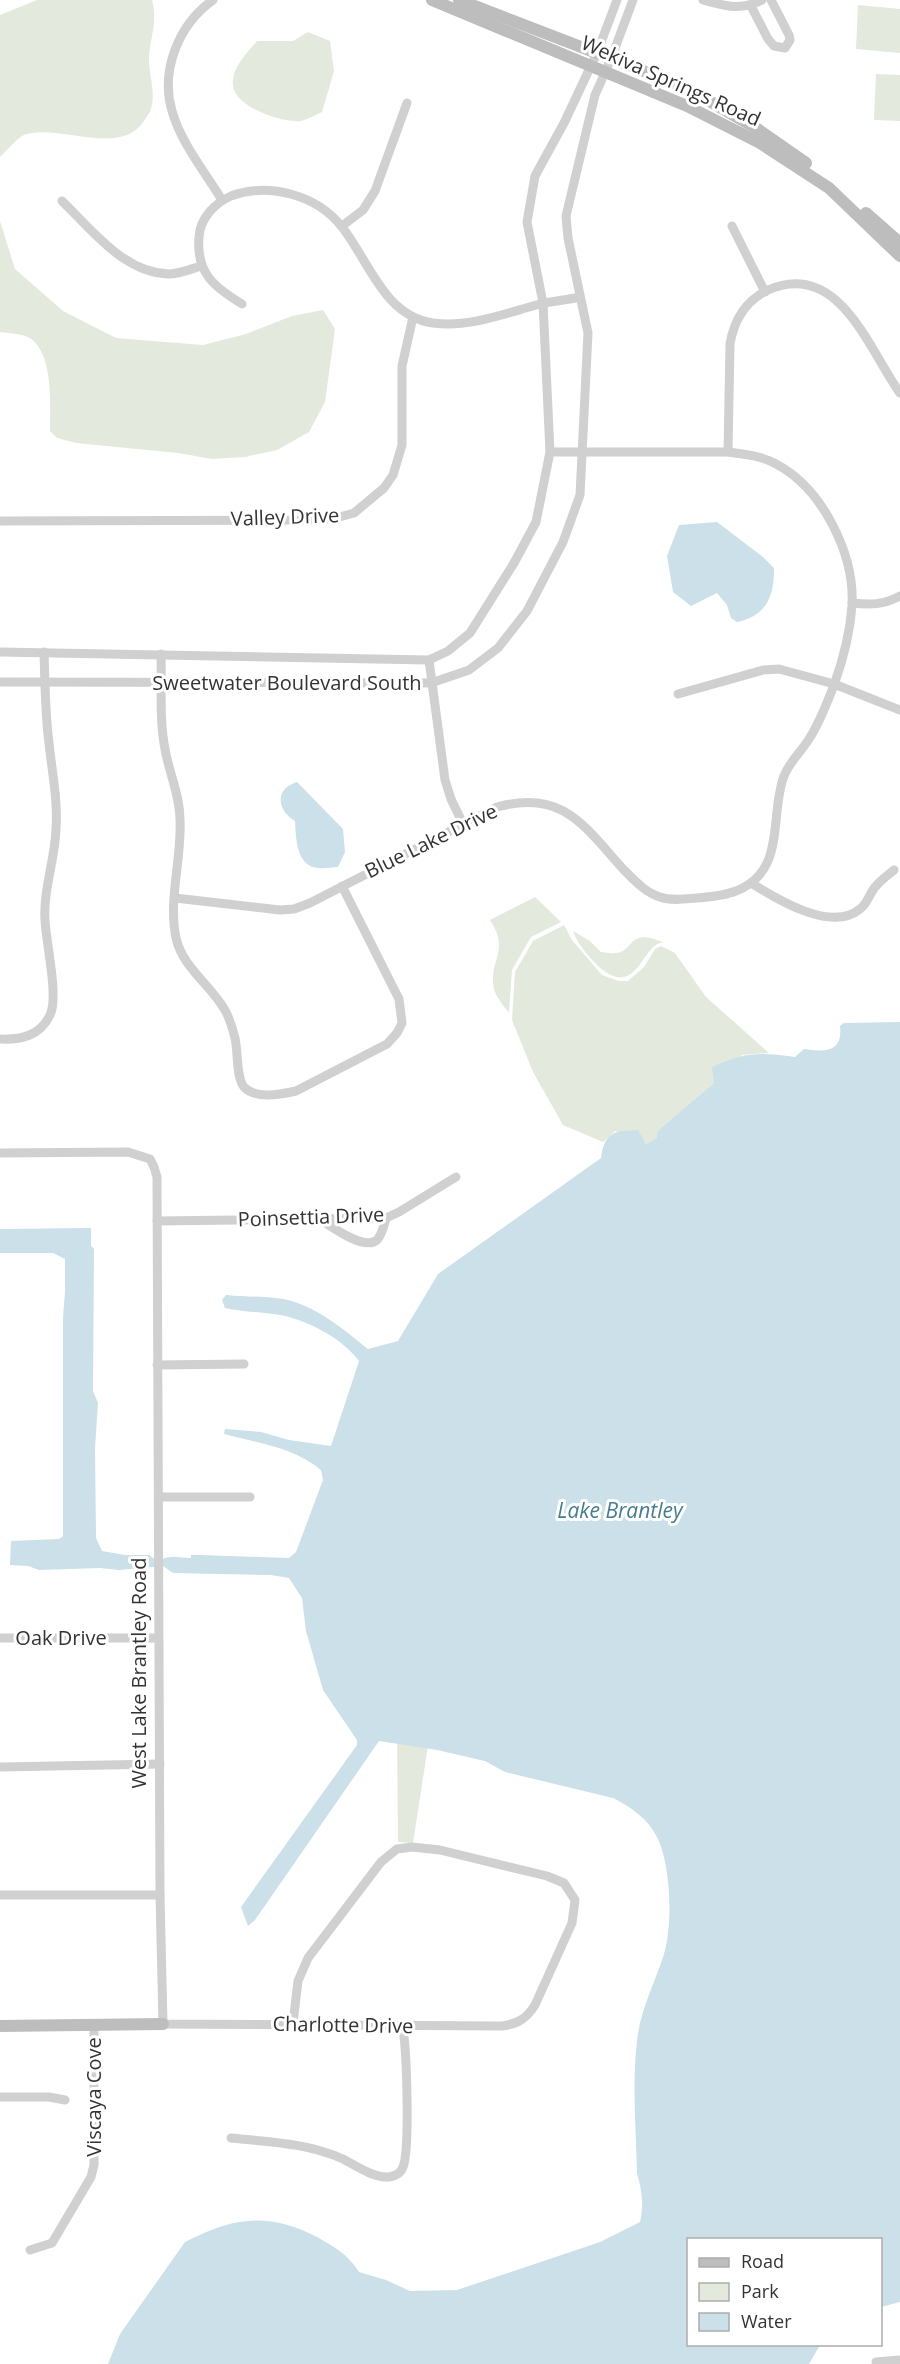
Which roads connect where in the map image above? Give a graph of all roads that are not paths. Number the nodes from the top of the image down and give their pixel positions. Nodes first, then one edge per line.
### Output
1 (213, 0) edge
2 (432, 0) edge
3 (459, 0) edge
4 (617, 0) edge
5 (633, 0) edge
6 (703, 0) edge
7 (762, 0) edge
8 (774, 4) edge
9 (751, 6) junction
10 (594, 59) junction
11 (608, 65) junction
12 (408, 103) dead end
13 (222, 200) junction
14 (62, 201) dead end
15 (342, 226) junction
16 (732, 226) dead end
17 (900, 243) edge
18 (900, 256) edge
19 (201, 266) junction
20 (765, 292) junction
21 (580, 297) junction
22 (543, 303) junction
23 (242, 304) dead end
24 (413, 317) junction
25 (900, 393) edge
26 (550, 452) junction
27 (583, 452) junction
28 (728, 452) junction
29 (0, 521) edge
30 (900, 596) edge
31 (852, 603) junction
32 (0, 652) edge
33 (44, 652) junction
34 (161, 654) junction
35 (429, 660) junction
36 (0, 682) edge
37 (45, 682) junction
38 (161, 683) junction
39 (431, 683) junction
40 (834, 684) junction
41 (678, 694) dead end
42 (900, 710) edge
43 (463, 824) junction
44 (894, 870) dead end
45 (751, 883) junction
46 (342, 886) junction
47 (175, 898) junction
48 (0, 1040) edge
49 (0, 1153) edge
50 (456, 1178) dead end
51 (386, 1218) junction
52 (321, 1220) junction
53 (156, 1221) junction
54 (244, 1364) dead end
55 (157, 1365) junction
56 (159, 1497) junction
57 (250, 1497) dead end
58 (0, 1638) edge
59 (158, 1638) junction
60 (160, 1764) junction
61 (0, 1767) edge
62 (0, 1895) edge
63 (160, 1895) junction
64 (293, 2023) junction
65 (163, 2024) junction
66 (94, 2025) junction
67 (402, 2025) junction
68 (0, 2026) edge
69 (0, 2097) edge
70 (65, 2100) dead end
71 (231, 2138) dead end
72 (30, 2250) dead end
73 (900, 2360) edge
74 (876, 2362) dead end

1 - 13 street
2 - 10 main road, Wekiva Springs Road
3 - 10 main road, Wekiva Springs Road
4 - 10 street, Sweetwater Boulevard South
5 - 11 street, Sweetwater Boulevard South
6 - 9 street
7 - 9 street
8 - 9 street
10 - 11 main road, Wekiva Springs Road
10 - 22 street, Sweetwater Boulevard South
11 - 17 main road, Wekiva Springs Road
11 - 18 main road, Wekiva Springs Road
11 - 21 street, Sweetwater Boulevard South
12 - 15 street
13 - 15 street
13 - 19 street
14 - 19 street
15 - 24 street
16 - 20 street
19 - 23 street
20 - 25 street
20 - 28 street
21 - 22 street
21 - 27 street, Sweetwater Boulevard South
22 - 24 street
22 - 26 street, Sweetwater Boulevard South
24 - 29 street, Valley Drive
26 - 27 street
26 - 35 street, Sweetwater Boulevard South
27 - 28 street
27 - 39 street, Sweetwater Boulevard South
28 - 31 street
30 - 31 street
31 - 40 street
32 - 33 street, Sweetwater Boulevard South
33 - 34 street, Sweetwater Boulevard South
33 - 37 street
34 - 35 street, Sweetwater Boulevard South
34 - 38 street
35 - 39 street
36 - 37 street, Sweetwater Boulevard South
37 - 38 street, Sweetwater Boulevard South
37 - 48 street
38 - 39 street, Sweetwater Boulevard South
38 - 47 street
39 - 43 street
40 - 41 street
40 - 42 street
40 - 45 street
43 - 45 street, Blue Lake Drive
43 - 46 street, Blue Lake Drive
44 - 45 street
46 - 47 street, Blue Lake Drive
46 - 47 street
49 - 53 street, West Lake Brantley Road
50 - 51 street, Poinsettia Drive
51 - 52 street, Poinsettia Drive
51 - 52 street
52 - 53 street, Poinsettia Drive
53 - 55 street, West Lake Brantley Road
54 - 55 street
55 - 56 street, West Lake Brantley Road
56 - 57 street
56 - 59 street, West Lake Brantley Road
58 - 59 street, Oak Drive
59 - 60 street, West Lake Brantley Road
60 - 61 street
60 - 63 street, West Lake Brantley Road
62 - 63 street
63 - 65 street, West Lake Brantley Road
64 - 65 street, Charlotte Drive
64 - 67 street, Charlotte Drive
64 - 67 street, Charlotte Drive
65 - 66 main road
66 - 68 main road
66 - 72 street, Viscaya Cove
67 - 71 street
69 - 70 street
73 - 74 street

